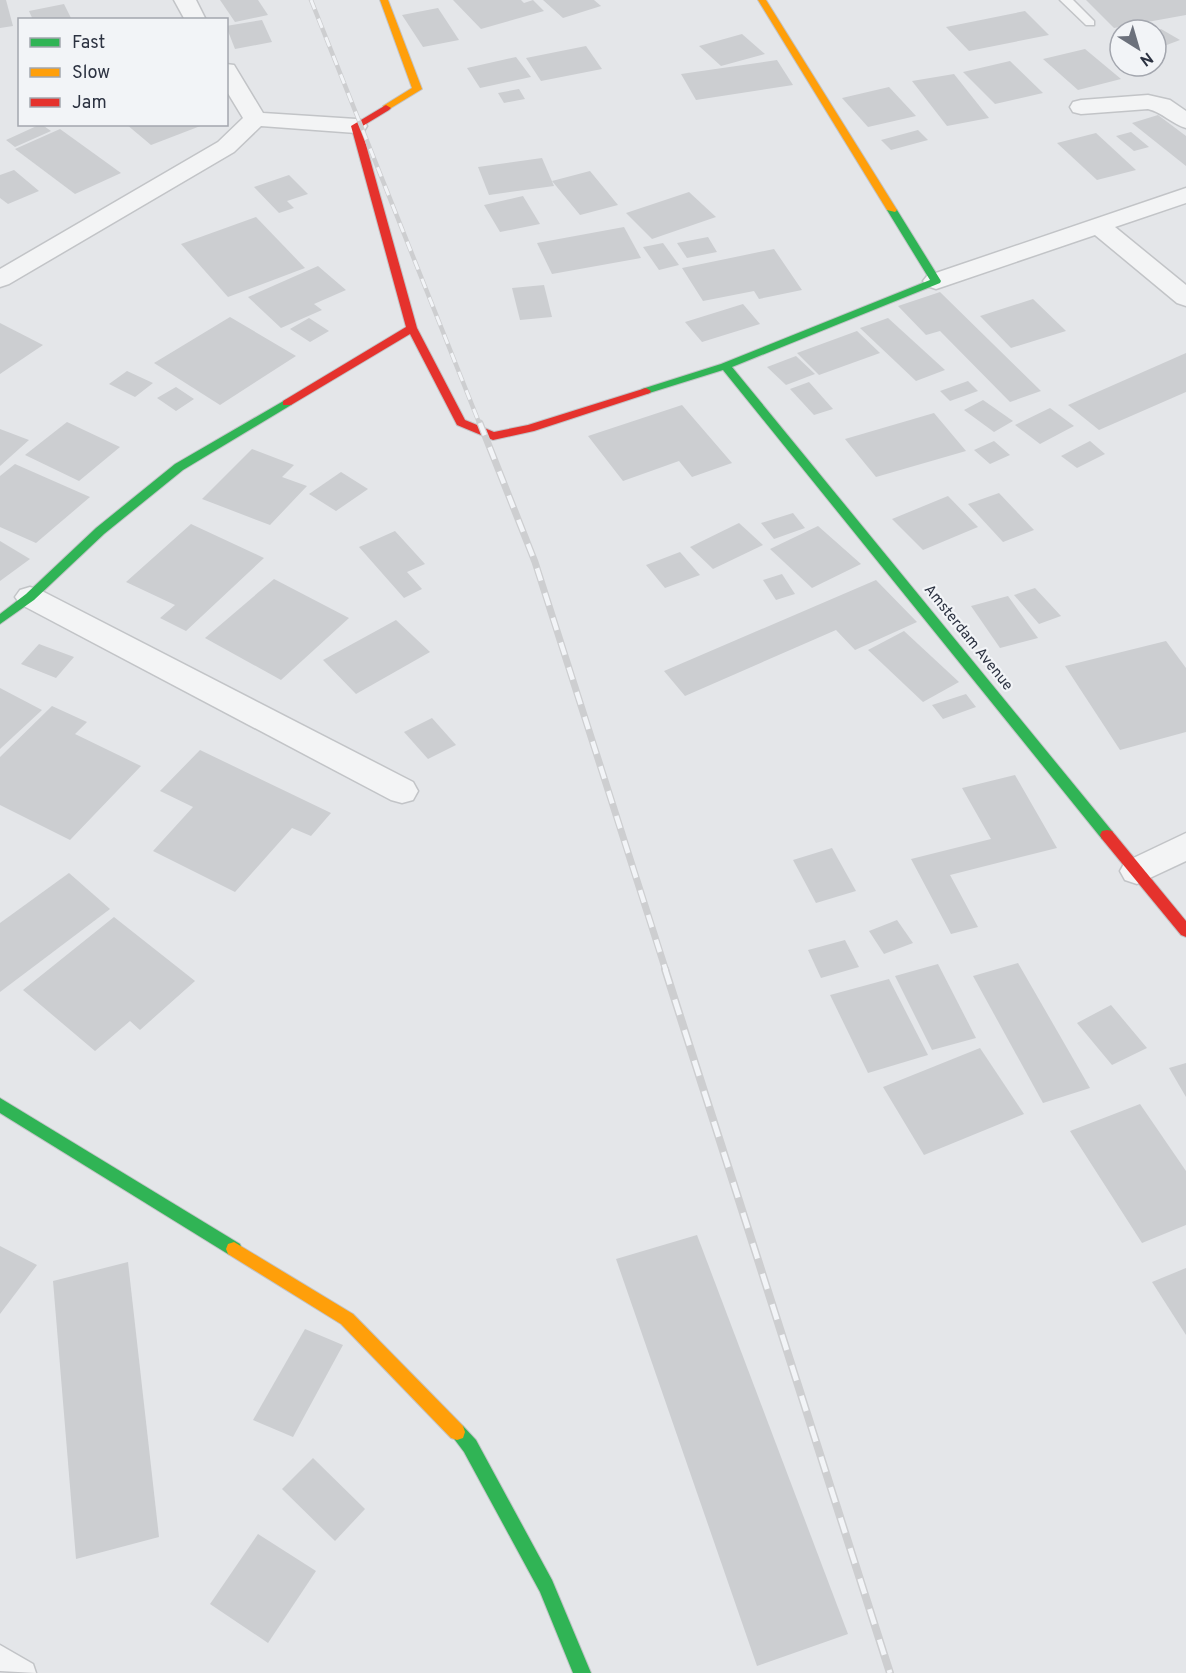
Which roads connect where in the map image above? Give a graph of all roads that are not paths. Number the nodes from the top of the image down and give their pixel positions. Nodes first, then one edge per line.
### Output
1 (185, 0) edge
2 (384, 0) edge
3 (762, 0) edge
4 (1066, 0) edge
5 (195, 18) edge
6 (1090, 23) dead end
7 (228, 73) edge
8 (1081, 107) dead end
9 (255, 119) junction
10 (1186, 121) edge
11 (356, 126) junction
12 (1186, 195) edge
13 (1099, 226) junction
14 (0, 279) edge
15 (936, 281) junction
16 (1186, 298) edge
17 (412, 328) junction
18 (725, 366) junction
19 (30, 597) junction
20 (0, 620) edge
21 (402, 791) dead end
22 (1186, 846) edge
23 (1137, 871) junction
24 (1186, 931) edge
25 (0, 1105) edge
26 (0, 1657) edge
27 (24, 1673) edge
28 (582, 1673) edge

1 - 5 street
2 - 11 street
3 - 15 street
4 - 6 lane
7 - 9 street
8 - 10 street
9 - 11 street
9 - 14 street
11 - 17 street
12 - 13 street
13 - 15 street
13 - 16 street
15 - 18 street
17 - 18 street
17 - 19 street
18 - 23 street, Amsterdam Avenue
19 - 20 street
19 - 21 street
22 - 23 street
23 - 24 street, Amsterdam Avenue
25 - 28 street
26 - 27 lane

